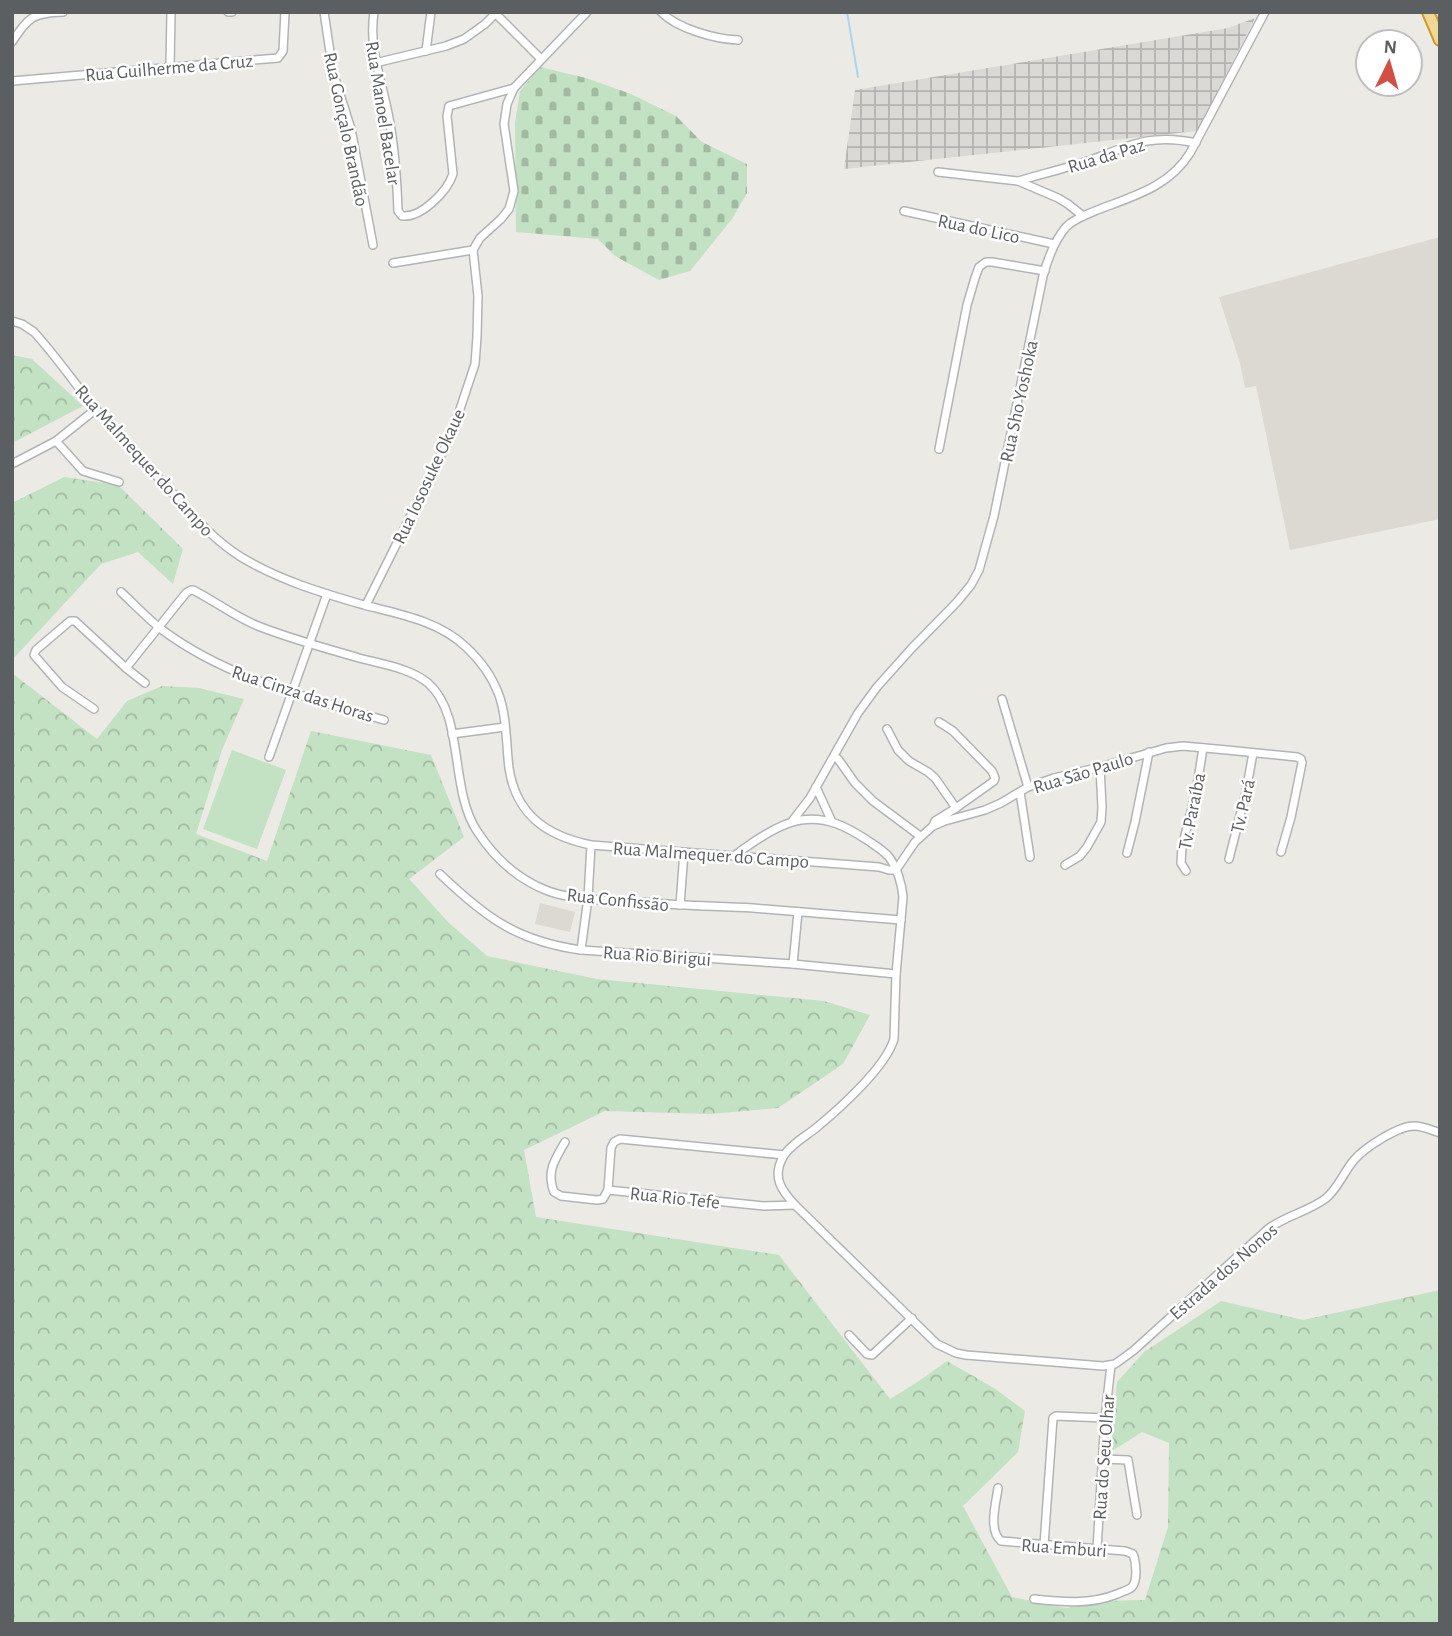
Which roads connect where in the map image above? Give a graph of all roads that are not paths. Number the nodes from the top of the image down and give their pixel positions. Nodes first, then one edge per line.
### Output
1 (63, 12) edge
2 (172, 12) edge
3 (285, 12) edge
4 (324, 12) edge
5 (374, 12) edge
6 (431, 12) edge
7 (587, 12) edge
8 (661, 12) edge
9 (1265, 12) edge
10 (1428, 12) edge
11 (497, 13) edge
12 (738, 40) dead end
13 (1440, 40) edge
14 (12, 42) edge
15 (426, 51) junction
16 (541, 59) junction
17 (375, 64) junction
18 (170, 67) junction
19 (12, 80) edge
20 (513, 88) junction
21 (1196, 143) junction
22 (938, 172) dead end
23 (1018, 181) junction
24 (904, 211) dead end
25 (1083, 216) junction
26 (1054, 244) junction
27 (373, 245) dead end
28 (473, 250) junction
29 (393, 263) dead end
30 (1045, 271) junction
31 (12, 321) edge
32 (96, 409) junction
33 (56, 441) junction
34 (939, 449) dead end
35 (12, 464) edge
36 (119, 482) dead end
37 (121, 592) dead end
38 (327, 594) junction
39 (366, 605) junction
40 (159, 627) junction
41 (309, 643) junction
42 (125, 668) junction
43 (145, 683) dead end
44 (292, 693) junction
45 (1002, 699) dead end
46 (94, 709) dead end
47 (384, 720) dead end
48 (939, 722) dead end
49 (505, 727) junction
50 (887, 729) dead end
51 (452, 734) junction
52 (1203, 748) junction
53 (1149, 752) junction
54 (1253, 753) junction
55 (270, 757) dead end
56 (838, 759) dead end
57 (1100, 767) junction
58 (816, 787) junction
59 (1028, 788) junction
60 (1020, 792) junction
61 (956, 808) junction
62 (792, 822) junction
63 (832, 822) junction
64 (933, 827) junction
65 (920, 836) junction
66 (591, 845) junction
67 (684, 852) junction
68 (1281, 852) dead end
69 (1127, 853) dead end
70 (887, 854) junction
71 (734, 856) junction
72 (1030, 857) dead end
73 (1229, 859) dead end
74 (1065, 865) dead end
75 (878, 867) junction
76 (896, 870) junction
77 (1186, 872) dead end
78 (440, 874) dead end
79 (587, 898) junction
80 (680, 905) junction
81 (798, 912) junction
82 (901, 920) junction
83 (581, 950) junction
84 (793, 964) junction
85 (896, 974) junction
86 (1440, 1133) edge
87 (565, 1142) dead end
88 (784, 1156) junction
89 (608, 1190) junction
90 (795, 1205) junction
91 (912, 1318) junction
92 (849, 1335) dead end
93 (1111, 1365) junction
94 (1105, 1418) junction
95 (1102, 1459) junction
96 (998, 1488) dead end
97 (1137, 1515) dead end
98 (1044, 1545) junction
99 (1097, 1549) junction
100 (1034, 1599) dead end

1 - 14 street
2 - 18 street
3 - 18 street, Rua Guilherme da Cruz
4 - 27 street, Rua Gonçalo Brandão
5 - 17 street, Rua Manoel Bacelar
6 - 15 street
7 - 16 street
8 - 12 street
9 - 21 street, Rua Sho Yoshoka
10 - 13 highway
11 - 15 street
11 - 16 street
15 - 17 street
16 - 20 street
17 - 20 street, Rua Manoel Bacelar
18 - 19 street, Rua Guilherme da Cruz
20 - 28 street
21 - 23 street, Rua da Paz
21 - 25 street, Rua Sho Yoshoka
22 - 23 street
23 - 25 street
24 - 26 street, Rua do Lico
25 - 26 street, Rua Sho Yoshoka
26 - 30 street, Rua Sho Yoshoka
28 - 29 street
28 - 39 street, Rua Iososuke Okaue
30 - 34 street
30 - 58 street, Rua Sho Yoshoka
31 - 32 street, Rua Malmequer do Campo
32 - 33 street
32 - 38 street, Rua Malmequer do Campo
33 - 35 street
33 - 36 street
37 - 40 street, Rua Cinza das Horas
38 - 39 street, Rua Malmequer do Campo
38 - 41 street
39 - 49 street, Rua Malmequer do Campo
40 - 41 street, Rua Confissão
40 - 42 street
40 - 44 street, Rua Cinza das Horas
41 - 44 street
41 - 51 street, Rua Confissão
42 - 43 street
42 - 46 street
44 - 47 street, Rua Cinza das Horas
44 - 55 street
45 - 59 street
48 - 61 street
49 - 51 street
49 - 66 street, Rua Malmequer do Campo
50 - 61 street
51 - 79 street, Rua Confissão
52 - 53 street, Rua São Paulo
52 - 54 street, Rua São Paulo
52 - 77 street, Tv. Paraíba
53 - 57 street, Rua São Paulo
53 - 69 street
54 - 68 street, Rua São Paulo
54 - 73 street, Tv. Pará
56 - 65 street
57 - 59 street, Rua São Paulo
57 - 74 street
58 - 62 street, Rua Sho Yoshoka
58 - 63 street
59 - 60 street, Rua São Paulo
60 - 64 street, Rua São Paulo
60 - 72 street
61 - 64 street
62 - 63 street
62 - 71 street
63 - 70 street
64 - 65 street, Rua São Paulo
65 - 76 street, Rua São Paulo
66 - 67 street, Rua Malmequer do Campo
66 - 79 street
67 - 71 street, Rua Malmequer do Campo
67 - 80 street
70 - 75 street
70 - 76 street
71 - 75 street, Rua Malmequer do Campo
75 - 76 street, Rua Malmequer do Campo
76 - 82 street
78 - 83 street, Rua Rio Birigui
79 - 80 street, Rua Confissão
79 - 83 street
80 - 81 street, Rua Confissão
81 - 82 street, Rua Confissão
81 - 84 street
82 - 85 street
83 - 84 street, Rua Rio Birigui
84 - 85 street, Rua Rio Birigui
85 - 88 street
86 - 93 street, Estrada dos Nonos
87 - 89 street
88 - 89 street, Rua Rio Tefe
88 - 90 street
89 - 90 street, Rua Rio Tefe
90 - 91 street
91 - 92 street
91 - 93 street
93 - 94 street, Rua do Seu Olhar
94 - 95 street, Rua do Seu Olhar
94 - 98 street
95 - 97 street
95 - 99 street, Rua do Seu Olhar
96 - 98 street, Rua Emburi
98 - 99 street, Rua Emburi
99 - 100 street, Rua Emburi

